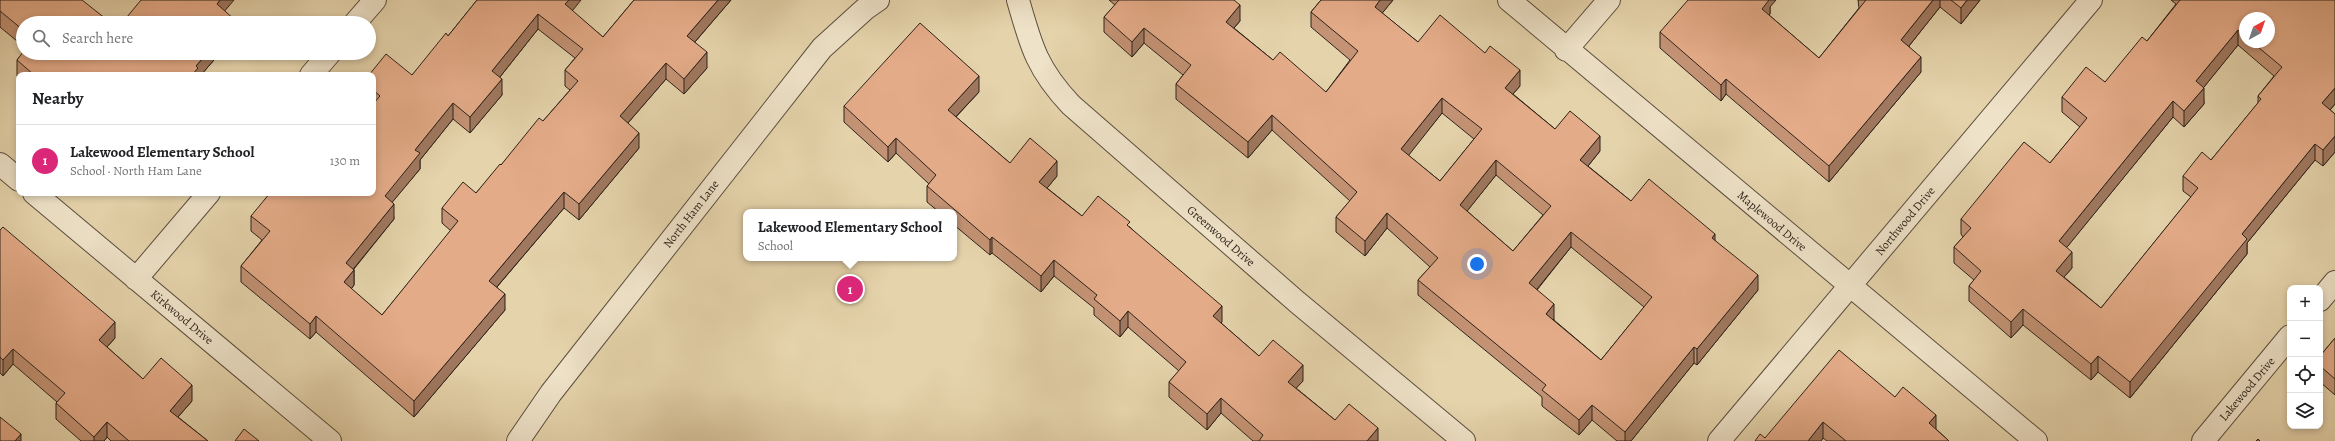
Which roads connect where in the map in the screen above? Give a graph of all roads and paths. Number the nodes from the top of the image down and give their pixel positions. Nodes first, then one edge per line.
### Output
1 (375, 0) edge
2 (878, 0) edge
3 (1018, 0) edge
4 (1509, 0) edge
5 (1609, 0) edge
6 (2091, 0) edge
7 (362, 16) edge
8 (1566, 50) junction
9 (324, 60) edge
10 (314, 72) edge
11 (0, 164) edge
12 (16, 177) edge
13 (38, 196) edge
14 (207, 196) edge
15 (136, 279) junction
16 (2335, 282) edge
17 (1850, 286) junction
18 (2323, 296) edge
19 (2287, 340) edge
20 (330, 441) edge
21 (518, 441) edge
22 (1464, 441) edge
23 (1719, 441) edge
24 (2036, 441) edge
25 (2203, 441) edge

1 - 7 street
2 - 21 street, North Ham Lane
3 - 22 street, Greenwood Drive
4 - 8 street, Maplewood Drive
5 - 8 street
6 - 17 street, Northwood Drive
8 - 17 street, Maplewood Drive
9 - 10 street
11 - 12 street
13 - 15 street, Kirkwood Drive
14 - 15 street
15 - 20 street, Kirkwood Drive
16 - 18 street
17 - 23 street, Northwood Drive
17 - 24 street, Maplewood Drive
19 - 25 street, Lakewood Drive

